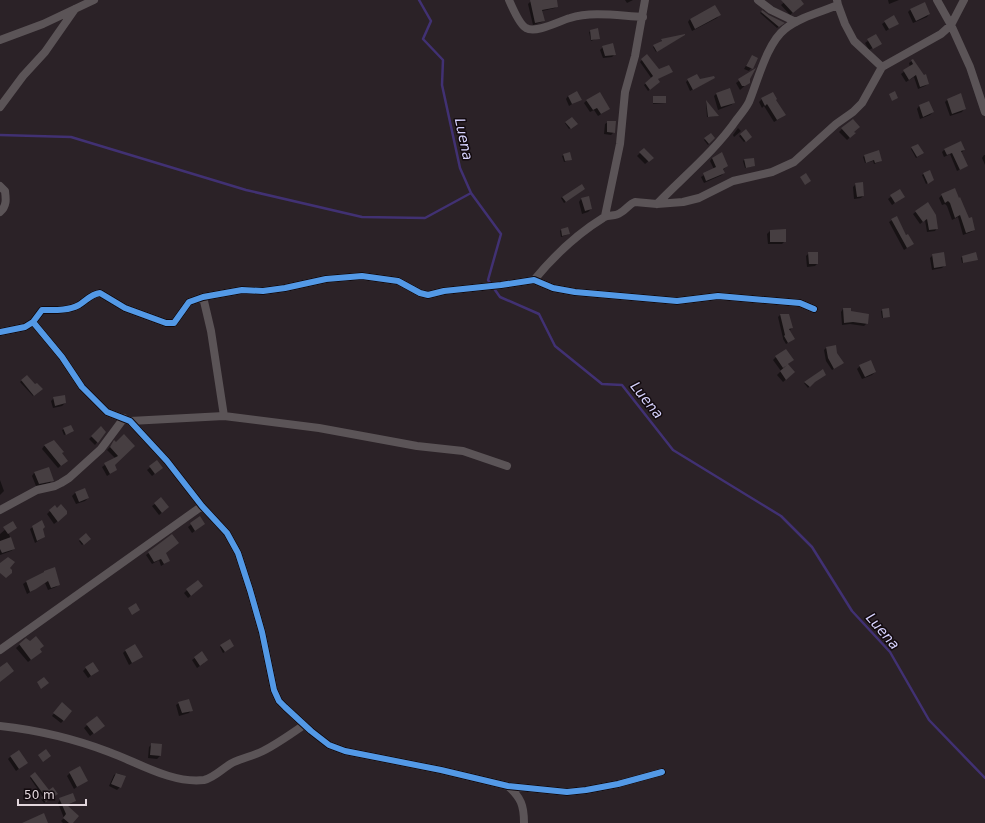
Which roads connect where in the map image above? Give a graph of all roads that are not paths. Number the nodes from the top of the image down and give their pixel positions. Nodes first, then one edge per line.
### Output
1 (94, 0) edge
2 (509, 0) edge
3 (645, 0) edge
4 (758, 0) edge
5 (937, 0) edge
6 (964, 0) edge
7 (837, 3) edge
8 (75, 9) junction
9 (643, 17) junction
10 (796, 22) junction
11 (951, 25) junction
12 (0, 40) edge
13 (882, 66) junction
14 (0, 107) edge
15 (985, 112) edge
16 (0, 186) edge
17 (658, 204) junction
18 (0, 212) edge
19 (605, 216) junction
20 (534, 280) junction
21 (203, 297) junction
22 (814, 309) dead end
23 (33, 322) junction
24 (0, 332) edge
25 (224, 416) junction
26 (127, 420) junction
27 (507, 466) dead end
28 (202, 506) junction
29 (0, 510) edge
30 (0, 650) edge
31 (304, 725) junction
32 (0, 726) edge
33 (662, 772) dead end
34 (508, 786) junction
35 (530, 788) junction
36 (522, 802) junction
37 (524, 823) edge

1 - 8 street
2 - 9 street
3 - 9 street
4 - 10 street
5 - 11 street
6 - 11 street
7 - 10 street
7 - 13 street
8 - 12 street
8 - 14 street
9 - 19 street
10 - 17 street
11 - 13 street
11 - 15 street
13 - 17 street
16 - 18 street
17 - 19 street
19 - 20 street
20 - 21 street
20 - 22 street
21 - 23 street
21 - 25 street
23 - 24 street
23 - 26 street
25 - 26 street
25 - 27 street
26 - 28 street
26 - 29 street
28 - 30 street
28 - 31 street
31 - 32 street
31 - 34 street
33 - 35 street
34 - 35 street
34 - 36 street
35 - 36 street
36 - 37 street

